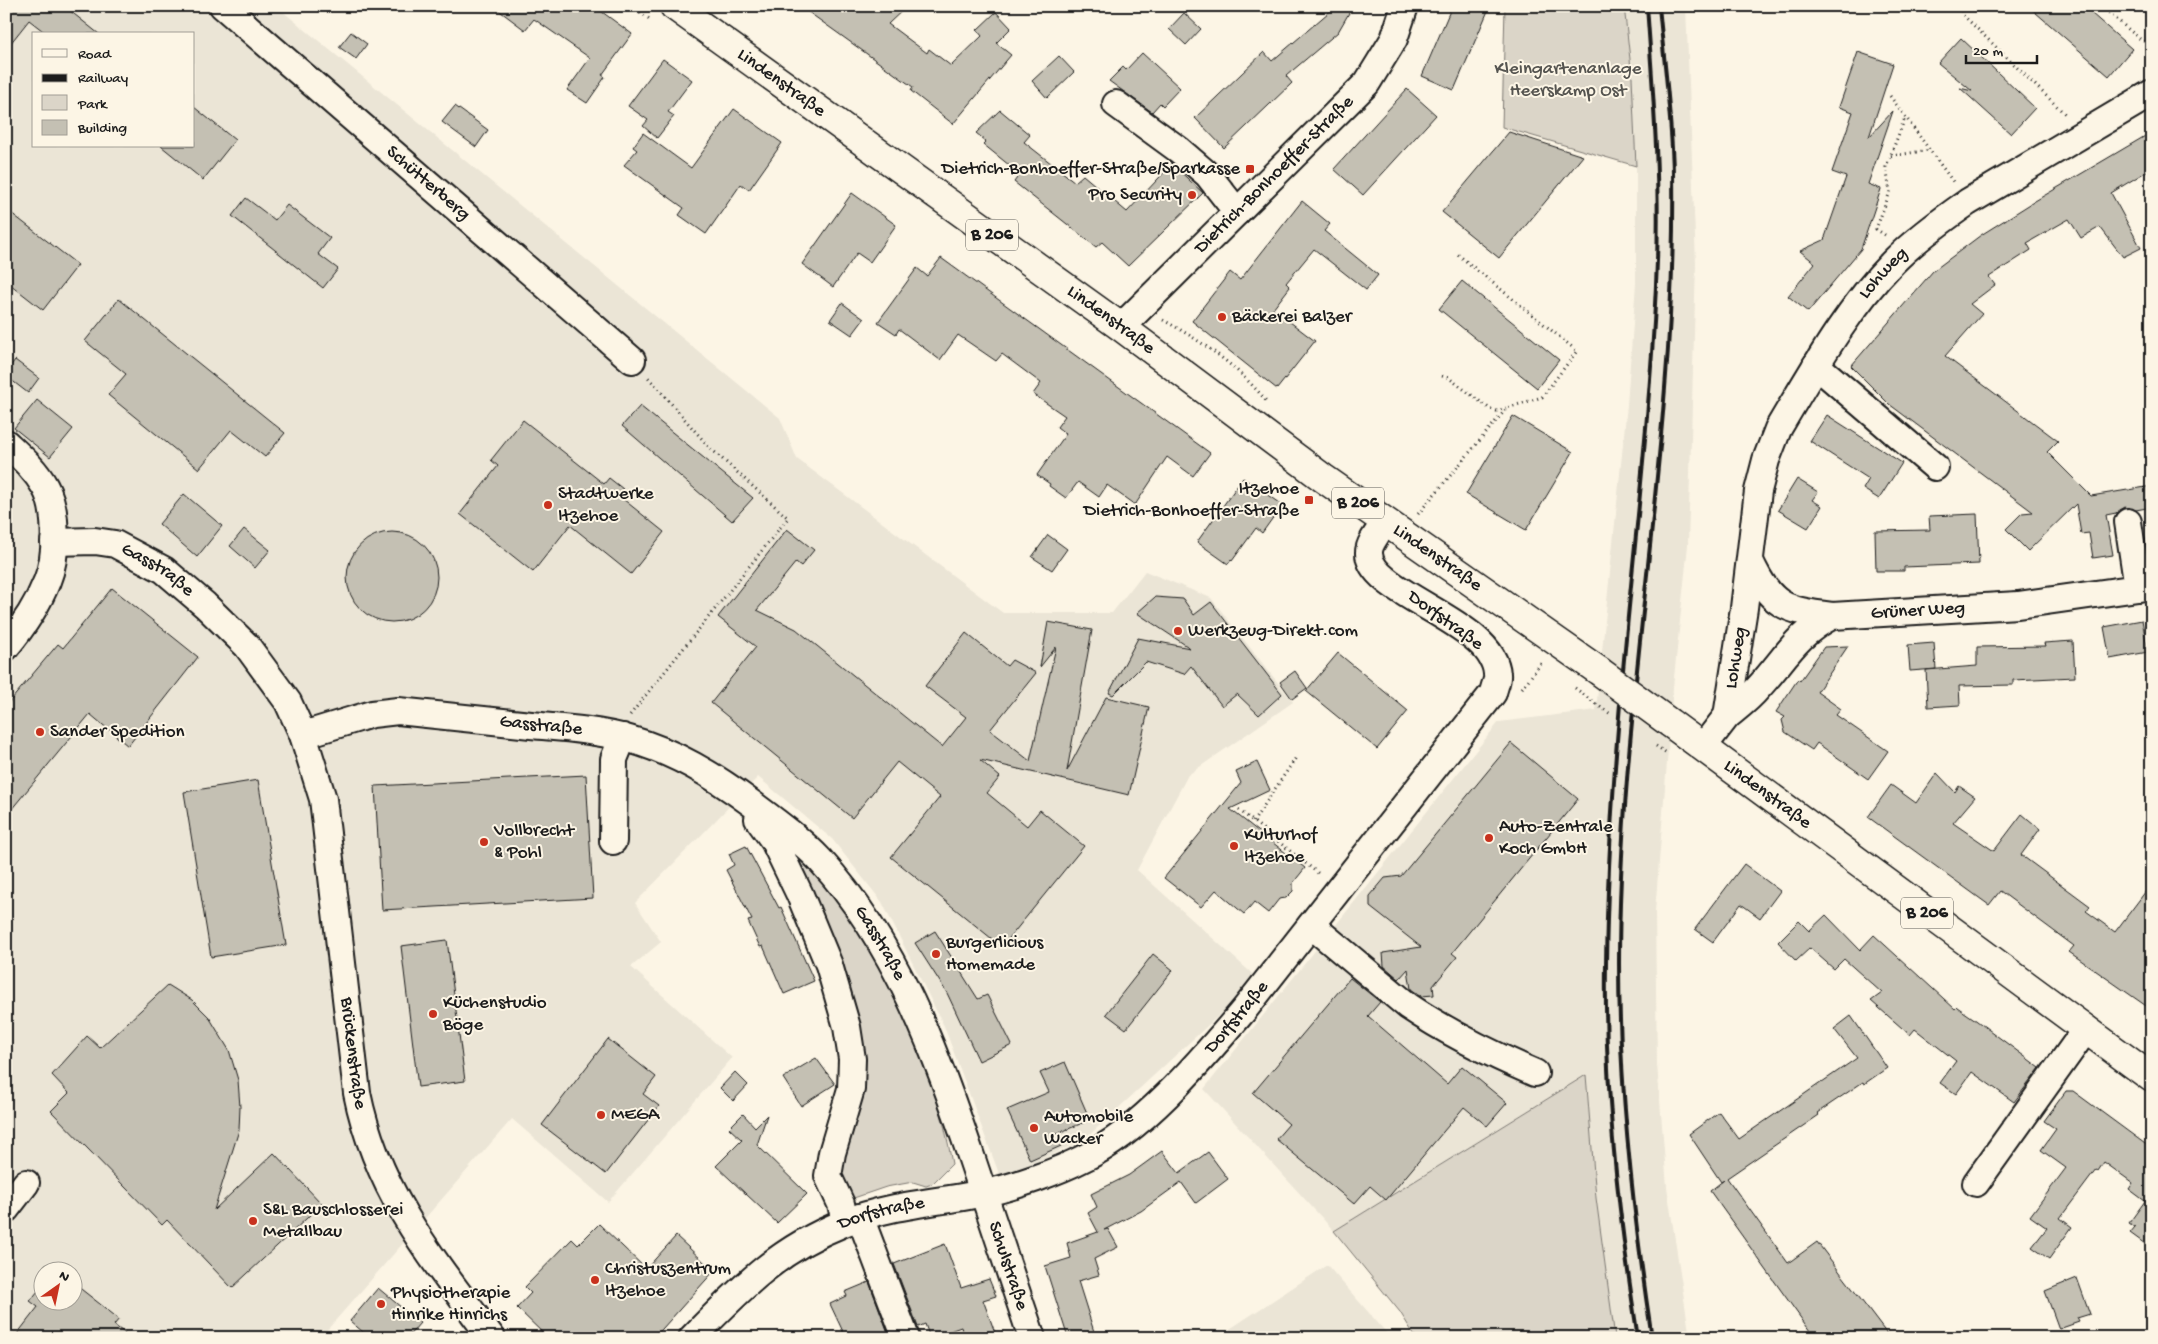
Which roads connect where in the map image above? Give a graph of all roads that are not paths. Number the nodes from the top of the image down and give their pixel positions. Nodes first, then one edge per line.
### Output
1 (223, 6) edge
2 (674, 6) edge
3 (1405, 6) edge
4 (2152, 93) edge
5 (1116, 104) dead end
6 (1237, 212) junction
7 (1122, 327) junction
8 (632, 360) road end
9 (1816, 366) junction
10 (6, 443) edge
11 (1934, 467) dead end
12 (2128, 522) dead end
13 (1393, 528) junction
14 (54, 542) junction
15 (1750, 561) junction
16 (2145, 587) edge
17 (1832, 616) junction
18 (6, 646) edge
19 (1726, 716) junction
20 (303, 734) junction
21 (618, 736) junction
22 (1703, 747) junction
23 (744, 798) junction
24 (613, 840) dead end
25 (1311, 925) junction
26 (2086, 1030) junction
27 (1534, 1073) dead end
28 (2152, 1078) edge
29 (26, 1183) dead end
30 (1976, 1183) dead end
31 (984, 1194) junction
32 (6, 1209) edge
33 (853, 1220) junction
34 (492, 1338) edge
35 (692, 1338) edge
36 (906, 1338) edge
37 (1032, 1338) edge

1 - 8 street, Schütterberg
2 - 7 main road, Lindenstraße / B 206
3 - 6 street, Dietrich-Bonhoeffer-Straße
4 - 9 street, Lohweg
5 - 6 street
6 - 7 street, Dietrich-Bonhoeffer-Straße
7 - 13 main road, Lindenstraße / B 206
9 - 11 street
9 - 15 street, Lohweg
10 - 14 street
12 - 16 street
13 - 22 main road, Lindenstraße / B 206, bridge
13 - 25 street, Dorfstraße
14 - 18 street
14 - 20 street, Gasstraße
15 - 17 street
15 - 19 street, Lohweg
16 - 17 street, Grüner Weg
17 - 19 street, Grüner Weg
19 - 22 street, Lohweg
20 - 21 street, Gasstraße
20 - 34 street, Brückenstraße
21 - 23 street, Gasstraße
21 - 24 street
22 - 26 main road, Lindenstraße / B 206
23 - 31 street, Gasstraße
23 - 33 street
25 - 27 street
25 - 31 street, Dorfstraße
26 - 28 main road, Lindenstraße / B 206
26 - 30 street
29 - 32 street
31 - 33 street, Dorfstraße
31 - 37 street, Schulstraße
33 - 35 street, Dorfstraße
33 - 36 street

